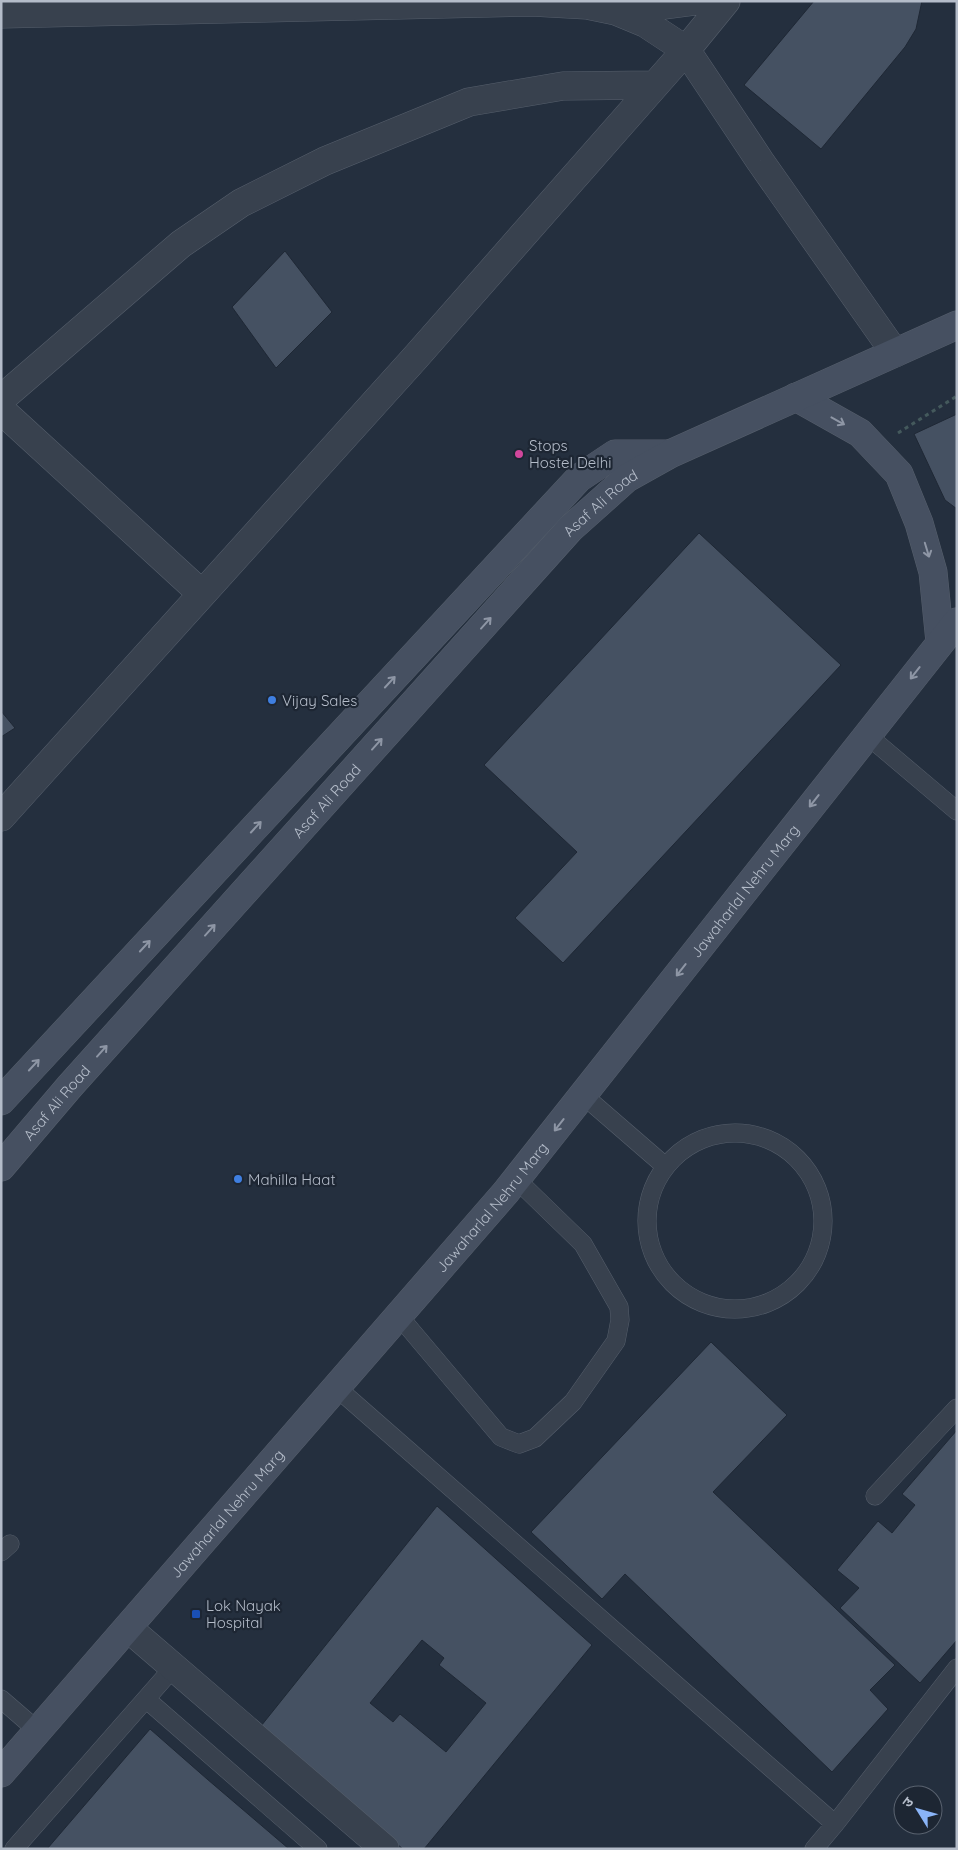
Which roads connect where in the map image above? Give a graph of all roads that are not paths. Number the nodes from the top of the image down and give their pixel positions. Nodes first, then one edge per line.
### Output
1 (694, 1) edge
2 (726, 1) edge
3 (616, 11) junction
4 (1, 14) edge
5 (686, 50) junction
6 (654, 85) junction
7 (957, 325) edge
8 (896, 353) junction
9 (796, 397) junction
10 (1, 399) edge
11 (1, 410) edge
12 (670, 454) junction
13 (202, 594) junction
14 (948, 632) edge
15 (866, 735) junction
16 (957, 811) edge
17 (1, 817) edge
18 (583, 1095) junction
19 (1, 1101) edge
20 (665, 1166) junction
21 (1, 1167) edge
22 (516, 1179) junction
23 (399, 1316) junction
24 (337, 1388) junction
25 (957, 1408) edge
26 (875, 1496) dead end
27 (128, 1628) junction
28 (173, 1668) junction
29 (957, 1668) edge
30 (1, 1699) edge
31 (146, 1699) junction
32 (38, 1731) junction
33 (1, 1773) edge
34 (835, 1824) junction
35 (14, 1849) edge
36 (318, 1849) edge
37 (385, 1849) edge
38 (814, 1849) edge

1 - 3 street
2 - 5 street
3 - 4 street
3 - 5 street
5 - 6 street
5 - 8 street
6 - 10 street
6 - 13 street
7 - 8 main road, Asaf Ali Road
8 - 9 main road, Asaf Ali Road
9 - 12 main road, Asaf Ali Road
9 -> 14 main road
11 - 13 street
19 -> 12 main road, Asaf Ali Road
21 -> 12 main road, Asaf Ali Road
13 - 17 street
14 -> 15 main road, Jawaharlal Nehru Marg
15 - 16 lane
15 -> 18 main road, Jawaharlal Nehru Marg
18 - 20 lane
18 -> 22 main road, Jawaharlal Nehru Marg
20 - 20 lane
22 - 23 main road, Jawaharlal Nehru Marg
22 - 23 lane
23 - 24 main road, Jawaharlal Nehru Marg
24 - 27 main road, Jawaharlal Nehru Marg
24 - 34 lane
25 - 26 lane
27 - 28 street
27 - 32 main road, Jawaharlal Nehru Marg
28 - 31 lane
28 - 37 street
29 - 34 lane
30 - 32 lane
31 - 35 lane
31 - 36 lane
32 - 33 main road, Jawaharlal Nehru Marg
34 - 38 lane

